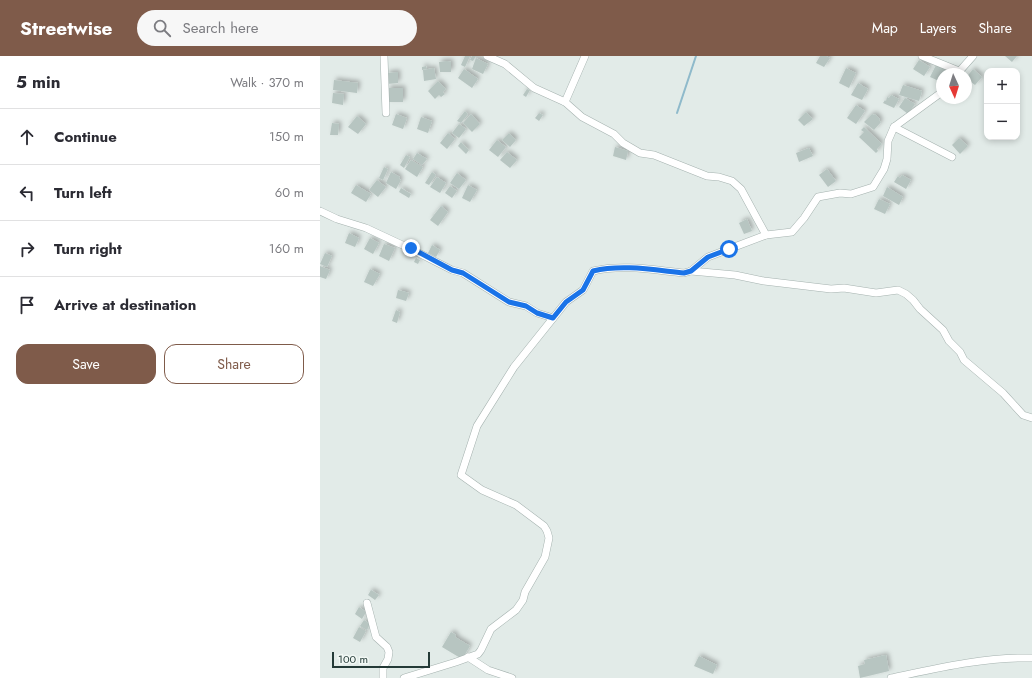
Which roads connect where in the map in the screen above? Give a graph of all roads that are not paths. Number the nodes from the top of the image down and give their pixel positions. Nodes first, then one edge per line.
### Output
1 (384, 56) edge
2 (487, 56) edge
3 (585, 56) edge
4 (922, 56) edge
5 (973, 56) edge
6 (947, 68) edge
7 (962, 68) edge
8 (936, 96) edge
9 (565, 102) junction
10 (386, 113) dead end
11 (894, 127) junction
12 (952, 157) dead end
13 (320, 211) edge
14 (766, 235) junction
15 (691, 271) junction
16 (553, 318) junction
17 (1032, 418) edge
18 (367, 603) dead end
19 (468, 657) junction
20 (1032, 658) edge
21 (383, 678) edge
22 (404, 678) edge
23 (512, 678) edge
24 (892, 678) edge

1 - 10 street
2 - 9 street
3 - 9 street
4 - 6 street
5 - 7 street
8 - 11 street
9 - 14 street
11 - 12 street
11 - 14 street
13 - 16 street
14 - 15 street
15 - 16 street
15 - 17 street
16 - 19 street
18 - 21 street
19 - 22 street
19 - 23 street
20 - 24 street

